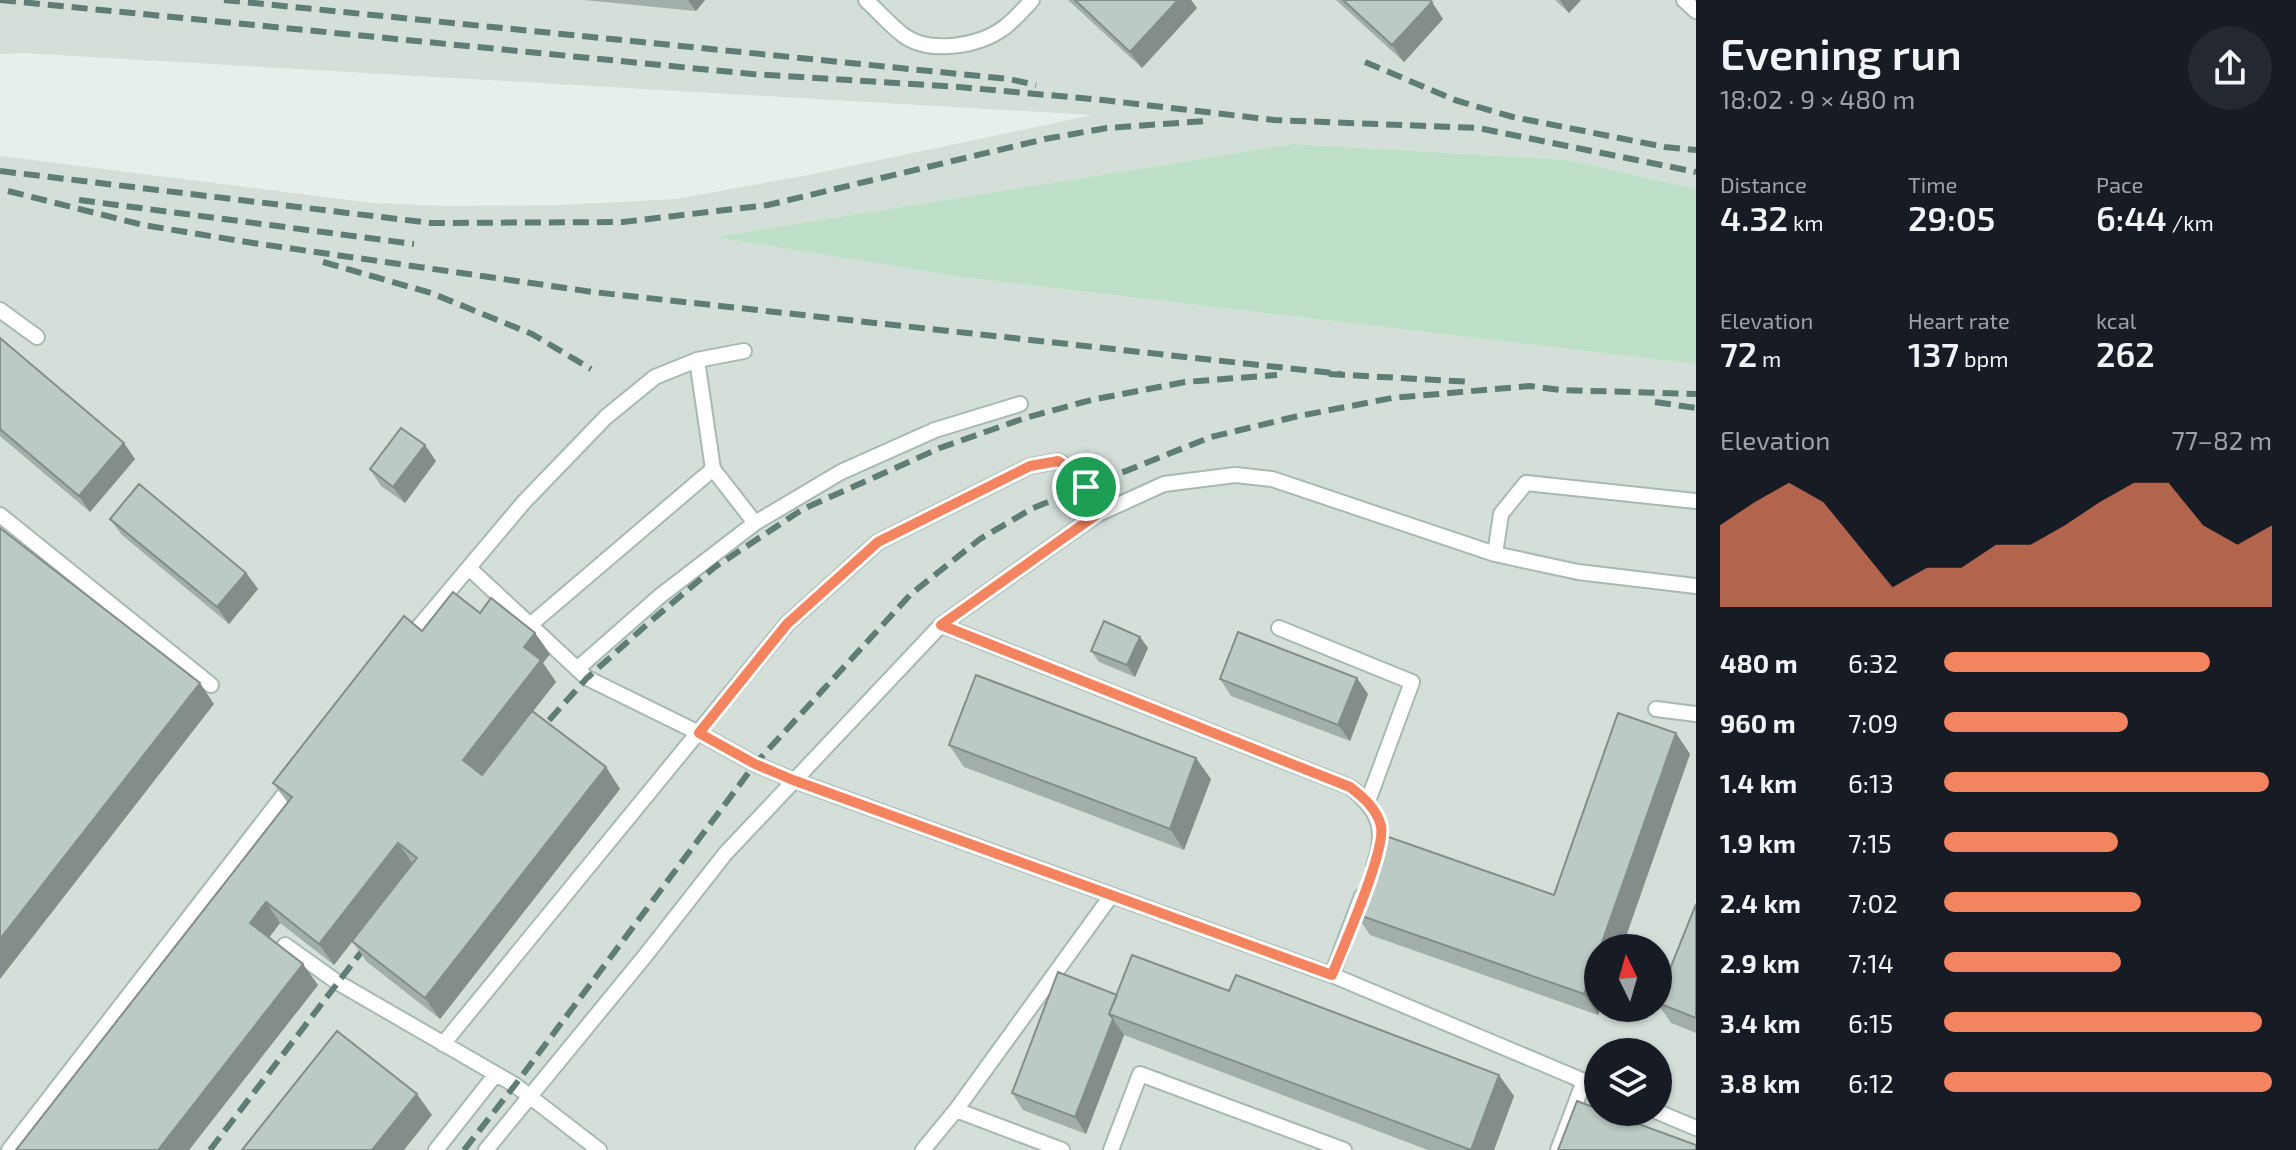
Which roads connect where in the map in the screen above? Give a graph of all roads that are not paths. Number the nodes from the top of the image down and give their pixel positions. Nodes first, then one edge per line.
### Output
1 (866, 0) edge
2 (1032, 0) edge
3 (1684, 0) edge
4 (1696, 11) edge
5 (0, 310) edge
6 (37, 337) dead end
7 (744, 351) dead end
8 (697, 360) junction
9 (1020, 404) dead end
10 (713, 469) junction
11 (1696, 501) edge
12 (0, 515) edge
13 (1096, 515) junction
14 (755, 523) junction
15 (1495, 554) junction
16 (469, 568) junction
17 (1696, 586) edge
18 (530, 625) junction
19 (941, 625) junction
20 (1279, 628) dead end
21 (393, 657) edge
22 (577, 669) junction
23 (211, 685) dead end
24 (1656, 709) dead end
25 (1696, 714) edge
26 (699, 733) junction
27 (298, 776) edge
28 (793, 780) junction
29 (1368, 801) junction
30 (1111, 896) junction
31 (285, 945) edge
32 (1332, 975) junction
33 (443, 1044) junction
34 (496, 1074) junction
35 (1584, 1081) edge
36 (530, 1096) junction
37 (1584, 1098) edge
38 (956, 1110) junction
39 (1672, 1118) edge
40 (1696, 1128) edge
41 (9, 1150) edge
42 (436, 1150) edge
43 (486, 1150) edge
44 (599, 1150) edge
45 (923, 1150) edge
46 (1062, 1150) edge
47 (1111, 1150) edge
48 (1344, 1150) edge
49 (1558, 1150) edge

1 - 2 lane
3 - 4 lane
5 - 6 lane
7 - 8 lane
8 - 10 lane
8 - 16 lane
9 - 14 lane
10 - 14 lane
10 - 18 lane
11 - 15 lane
12 - 23 lane
13 - 15 lane
13 - 19 lane
13 - 26 lane
14 - 22 lane
15 - 17 lane
16 - 18 lane
16 - 21 lane
18 - 22 lane
19 - 28 lane
19 - 29 lane
20 - 29 lane
22 - 26 lane
24 - 25 lane
26 - 28 lane
26 - 33 lane
27 - 41 lane
28 - 30 lane
28 - 36 lane
29 - 32 lane
30 - 32 lane
30 - 38 lane
31 - 33 lane
32 - 35 lane
33 - 34 lane
34 - 36 lane
34 - 42 lane
36 - 43 lane
36 - 44 lane
37 - 49 lane
38 - 45 lane
38 - 46 lane
39 - 40 lane
47 - 48 lane

